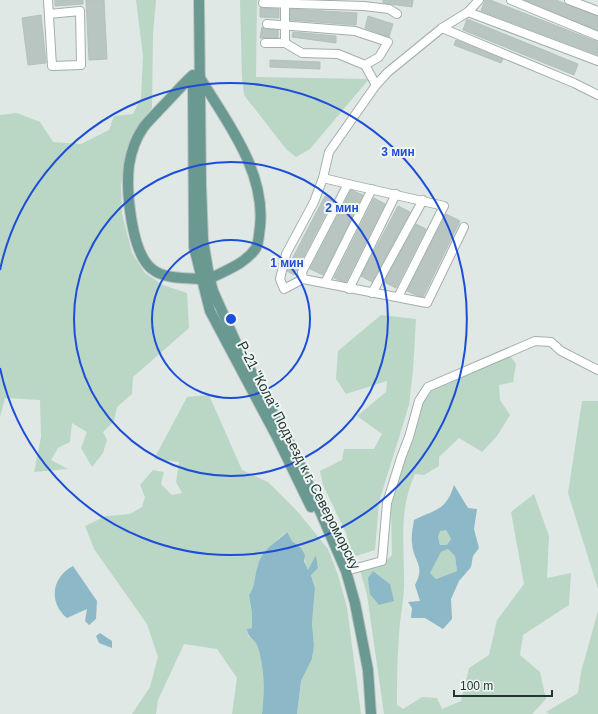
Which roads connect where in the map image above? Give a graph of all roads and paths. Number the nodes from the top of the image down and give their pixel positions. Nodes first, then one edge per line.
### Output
1 (48, 0) edge
2 (194, 0) edge
3 (199, 0) edge
4 (479, 0) edge
5 (511, 0) edge
6 (569, 0) edge
7 (285, 2) edge
8 (263, 3) dead end
9 (468, 12) junction
10 (598, 12) edge
11 (48, 14) junction
12 (397, 14) dead end
13 (267, 24) dead end
14 (286, 26) junction
15 (442, 28) junction
16 (598, 36) edge
17 (265, 43) dead end
18 (285, 43) junction
19 (598, 61) edge
20 (365, 65) junction
21 (196, 76) junction
22 (376, 85) junction
23 (598, 95) edge
24 (323, 178) junction
25 (348, 184) junction
26 (372, 189) junction
27 (396, 194) junction
28 (423, 200) junction
29 (464, 227) dead end
30 (211, 278) dead end
31 (199, 279) dead end
32 (303, 279) junction
33 (325, 283) junction
34 (350, 289) junction
35 (372, 293) junction
36 (398, 297) junction
37 (598, 370) edge
38 (346, 571) junction
39 (352, 592) junction
40 (371, 714) edge

1 - 11 lane
2 - 21 main road, Р-21 "Кола" Подъезд к г. Североморску
3 - 21 main road
4 - 9 lane
5 - 16 lane
6 - 10 lane
7 - 8 lane
7 - 12 lane
7 - 14 lane
9 - 15 lane
9 - 19 lane
11 - 11 lane
13 - 14 lane
14 - 18 lane
14 - 20 lane
15 - 22 lane
15 - 23 lane
17 - 18 lane
18 - 20 lane
20 - 22 lane
21 - 30 main road
21 - 31 main road
21 - 38 main road
21 - 39 main road, Р-21 "Кола" Подъезд к г. Североморску
22 - 24 lane
24 - 25 lane
24 - 32 lane
25 - 26 lane
25 - 32 lane
26 - 27 lane
26 - 33 lane
27 - 28 lane
27 - 34 lane
28 - 35 lane
28 - 36 lane
29 - 36 lane
32 - 33 lane
33 - 34 lane
34 - 35 lane
35 - 36 lane
37 - 38 lane
38 - 39 main road
39 - 40 main road

